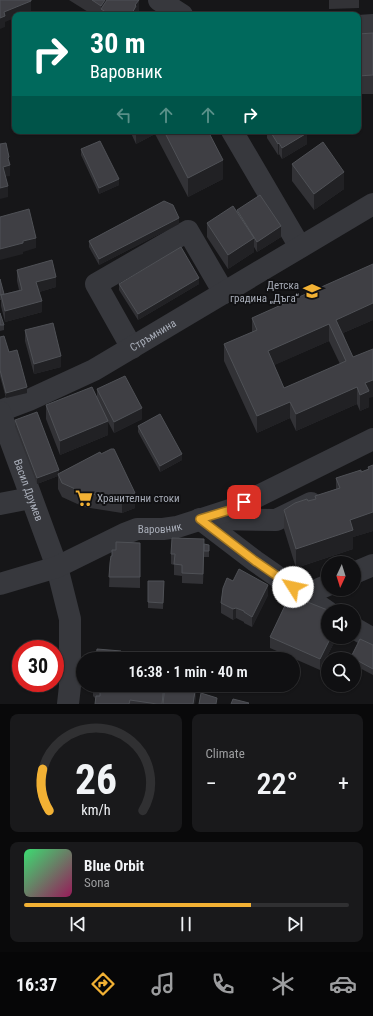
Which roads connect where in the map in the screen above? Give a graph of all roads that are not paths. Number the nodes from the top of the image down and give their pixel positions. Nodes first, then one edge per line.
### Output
1 (159, 0) edge
2 (177, 12) edge
3 (373, 25) edge
4 (361, 26) edge
5 (234, 134) edge
6 (373, 204) edge
7 (300, 248) junction
8 (224, 293) junction
9 (132, 348) junction
10 (0, 412) edge
11 (373, 439) edge
12 (332, 492) edge
13 (31, 498) junction
14 (0, 504) edge
15 (200, 519) junction
16 (373, 565) edge
17 (57, 567) junction
18 (361, 570) edge
19 (0, 584) edge
20 (321, 588) edge
21 (305, 596) junction
22 (321, 607) edge
23 (361, 632) edge
24 (373, 639) edge
25 (68, 704) edge

1 - 2 street
3 - 4 street
5 - 7 street
6 - 7 street, Стръмнина
7 - 8 street, Стръмнина
8 - 9 street, Стръмнина
8 - 9 street
9 - 10 street, Стръмнина
10 - 13 street, Васил Друмев
11 - 15 street, Варовник
12 - 15 street
13 - 14 street
13 - 17 street, Васил Друмев
15 - 17 street, Варовник
15 - 21 street
16 - 18 street
17 - 19 street
17 - 25 street, Васил Друмев
20 - 21 street
21 - 22 street
23 - 24 street

